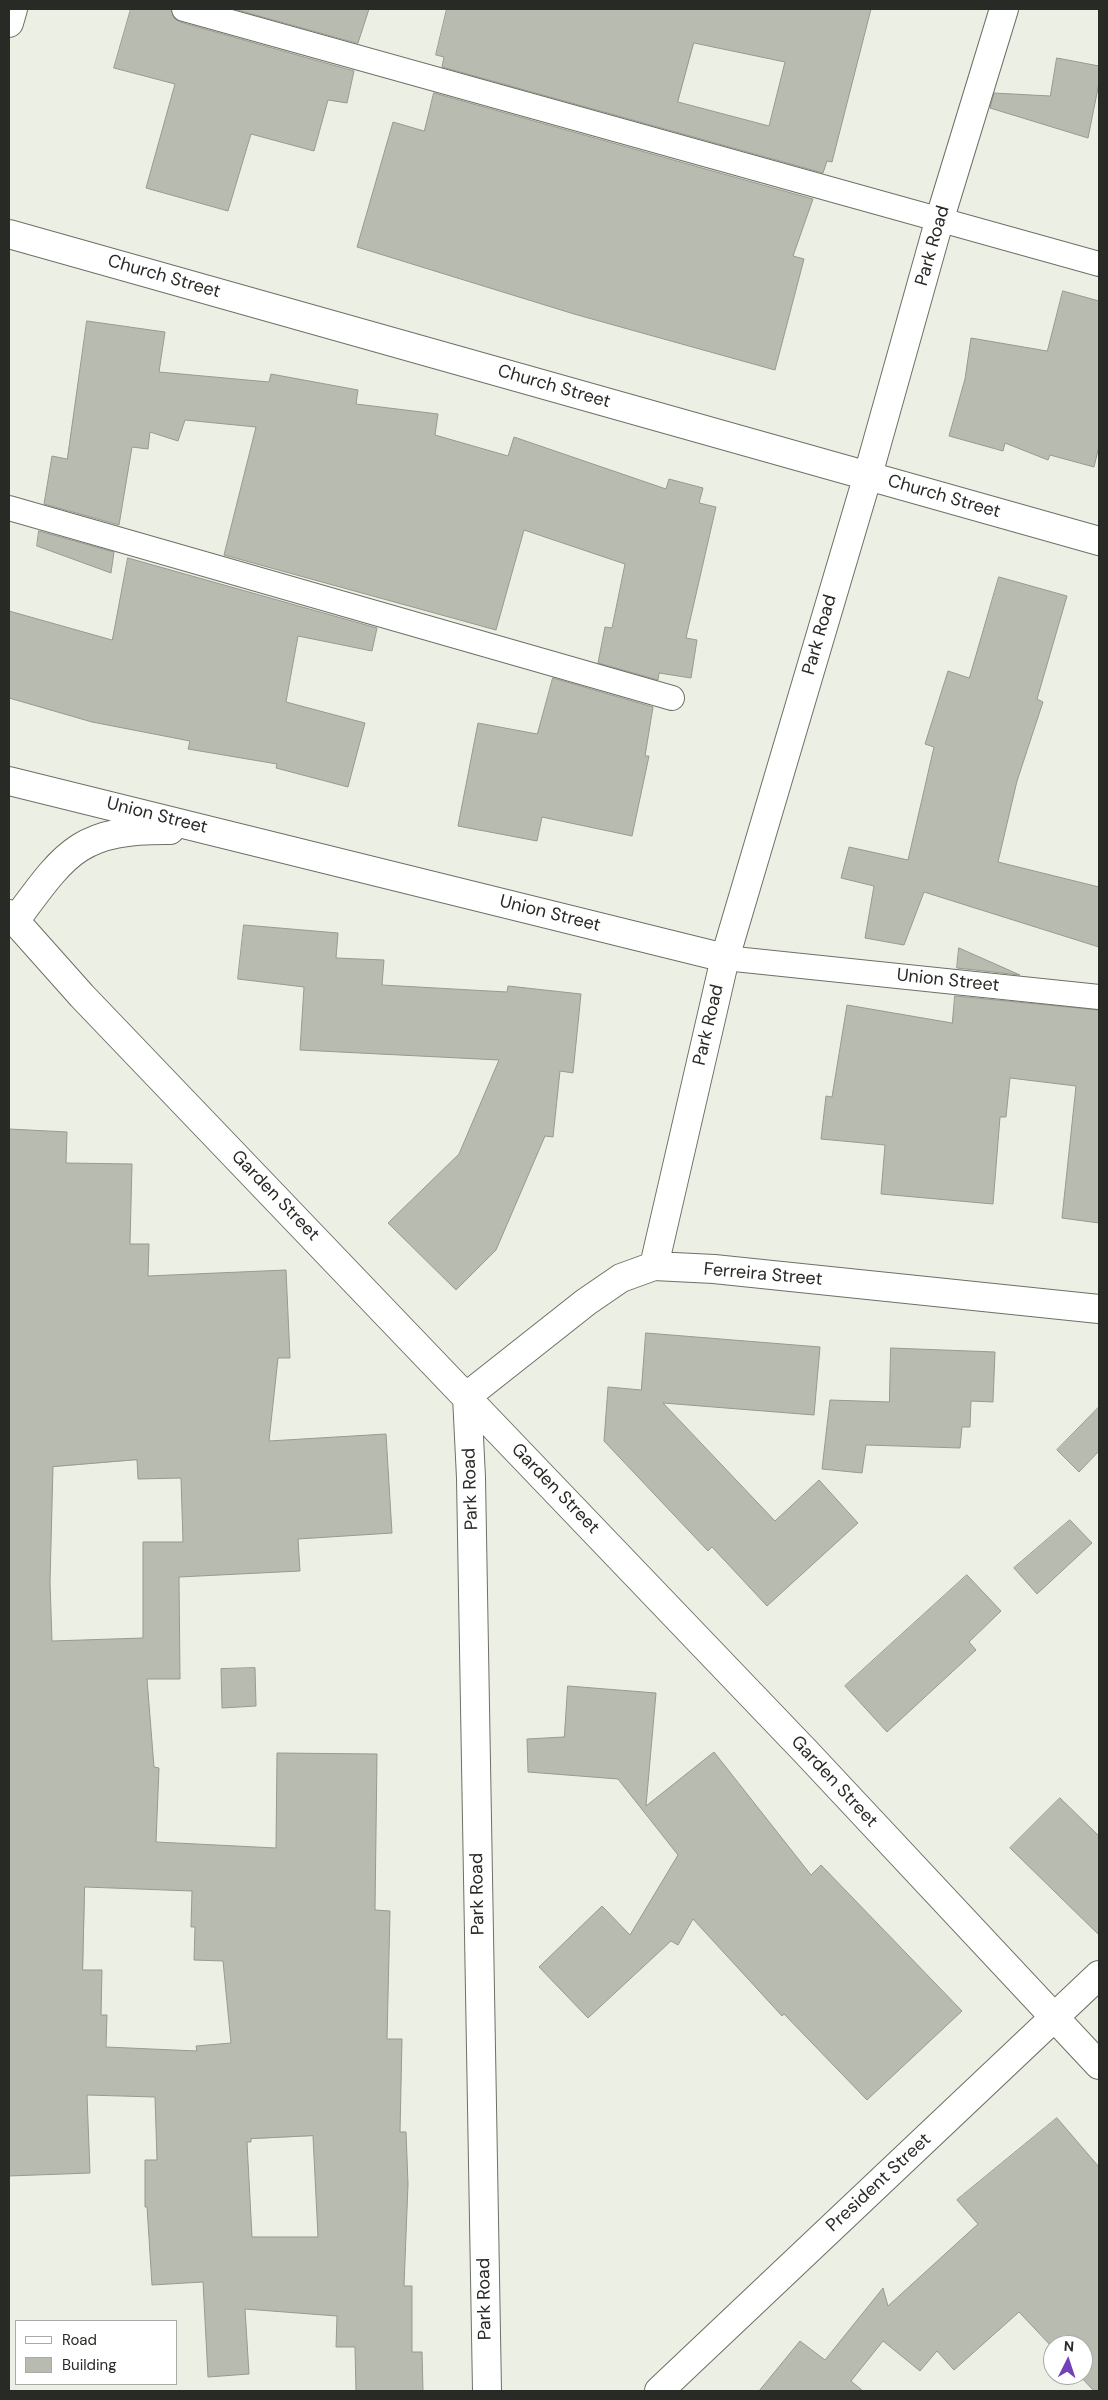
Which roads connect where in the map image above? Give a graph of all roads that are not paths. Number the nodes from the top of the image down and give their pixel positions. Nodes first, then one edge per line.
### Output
1 (13, 9) edge
2 (184, 9) edge
3 (1004, 9) edge
4 (9, 23) edge
5 (940, 218) junction
6 (9, 234) edge
7 (1099, 264) edge
8 (868, 475) junction
9 (9, 508) edge
10 (1099, 542) edge
11 (672, 698) dead end
12 (9, 780) edge
13 (217, 831) junction
14 (12, 918) edge
15 (725, 958) junction
16 (1099, 997) edge
17 (654, 1266) junction
18 (1099, 1308) edge
19 (467, 1396) junction
20 (1099, 1975) edge
21 (1054, 2018) junction
22 (1099, 2065) edge
23 (487, 2391) edge
24 (659, 2391) edge

1 - 4 street
2 - 5 lane
3 - 5 street, Park Road
5 - 7 lane
5 - 8 street, Park Road
6 - 8 street, Church Street
8 - 10 street, Church Street
8 - 15 street, Park Road
9 - 11 lane
12 - 13 street, Union Street
13 - 14 street
13 - 15 street, Union Street
14 - 19 street, Garden Street
15 - 16 lane, Union Street
15 - 17 street, Park Road
17 - 18 street, Ferreira Street
17 - 19 street, Ferreira Street
19 - 21 street, Garden Street
19 - 23 street, Park Road
20 - 21 street, President Street
21 - 22 street, Garden Street
21 - 24 street, President Street

